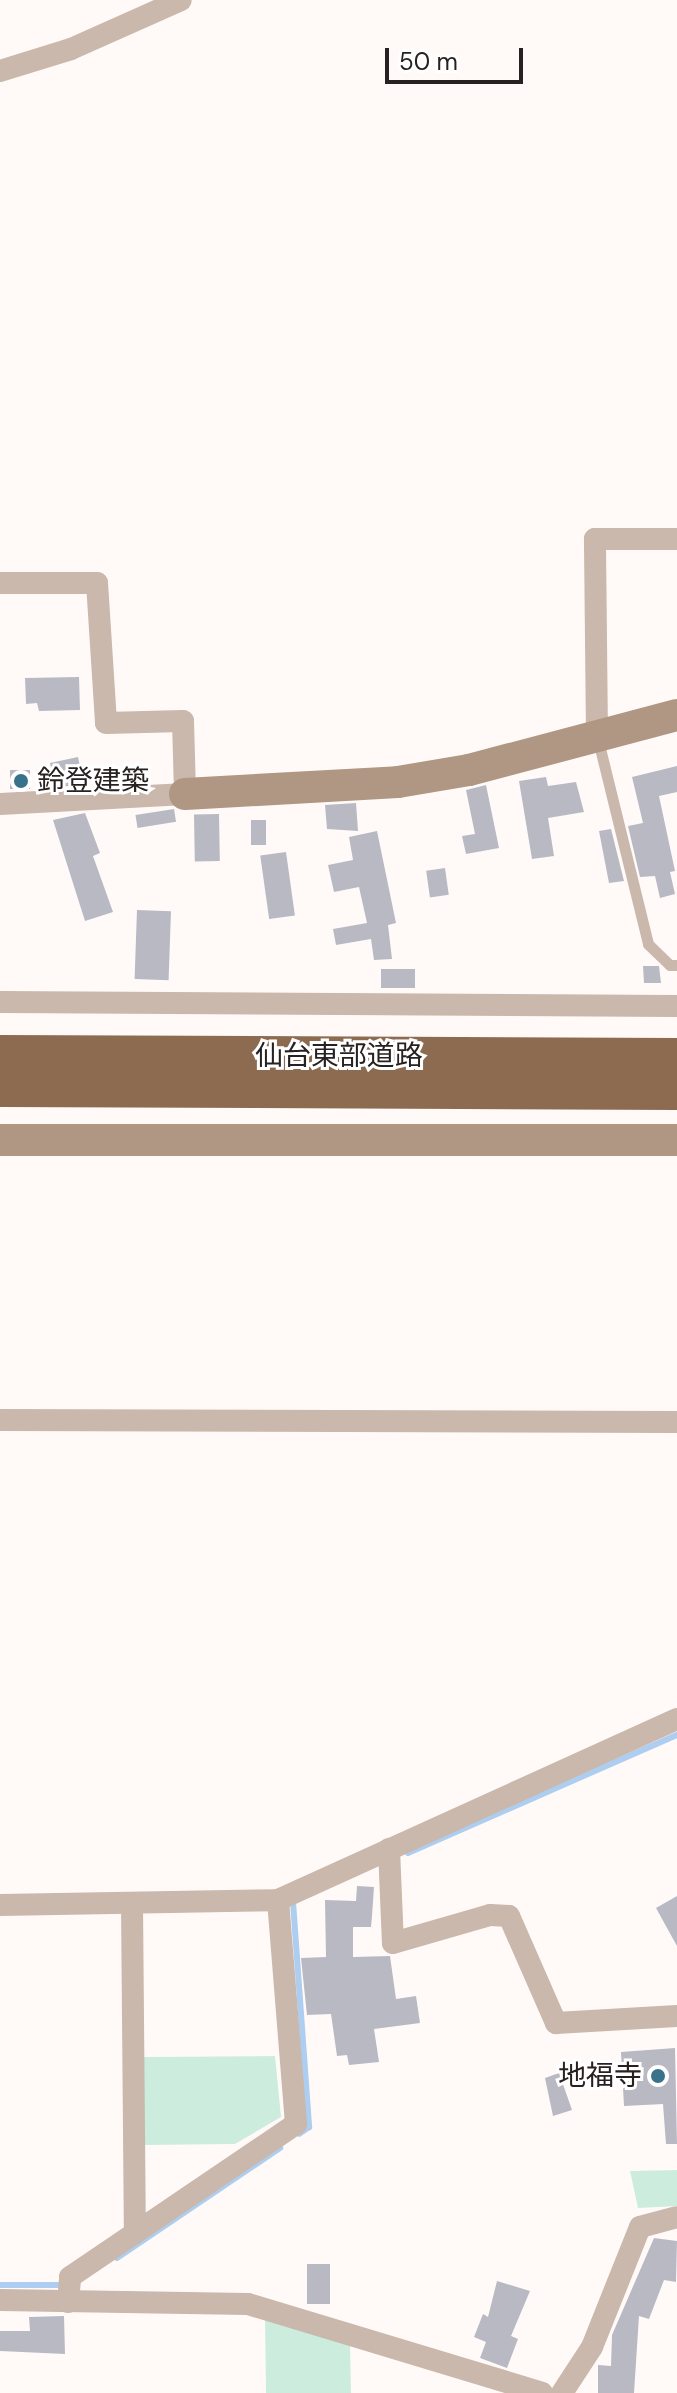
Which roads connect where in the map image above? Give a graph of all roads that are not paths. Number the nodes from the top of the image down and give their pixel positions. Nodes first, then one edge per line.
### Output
1 (181, 0) edge
2 (0, 71) edge
3 (677, 539) edge
4 (0, 583) edge
5 (677, 715) edge
6 (597, 736) junction
7 (185, 794) junction
8 (0, 804) edge
9 (677, 965) edge
10 (0, 1002) edge
11 (677, 1006) edge
12 (0, 1055) edge
13 (677, 1058) edge
14 (0, 1087) edge
15 (677, 1090) edge
16 (0, 1140) edge
17 (677, 1140) edge
18 (0, 1420) edge
19 (677, 1422) edge
20 (677, 1719) edge
21 (389, 1849) junction
22 (278, 1900) junction
23 (132, 1903) junction
24 (0, 1905) edge
25 (677, 2016) edge
26 (677, 2217) edge
27 (135, 2233) junction
28 (0, 2300) edge
29 (68, 2302) junction
30 (532, 2392) edge
31 (562, 2393) edge

1 - 2 street
3 - 6 street
4 - 7 street
5 - 6 street
6 - 7 street
6 - 9 lane
7 - 8 street
10 - 11 street
12 - 13 highway, 仙台東部道路
14 - 15 highway, 仙台東部道路
16 - 17 street
18 - 19 street
20 - 21 street
21 - 22 street
21 - 25 street
22 - 23 street
22 - 27 street
23 - 24 street
23 - 27 street
26 - 31 street
27 - 29 street
28 - 29 street
29 - 30 street

